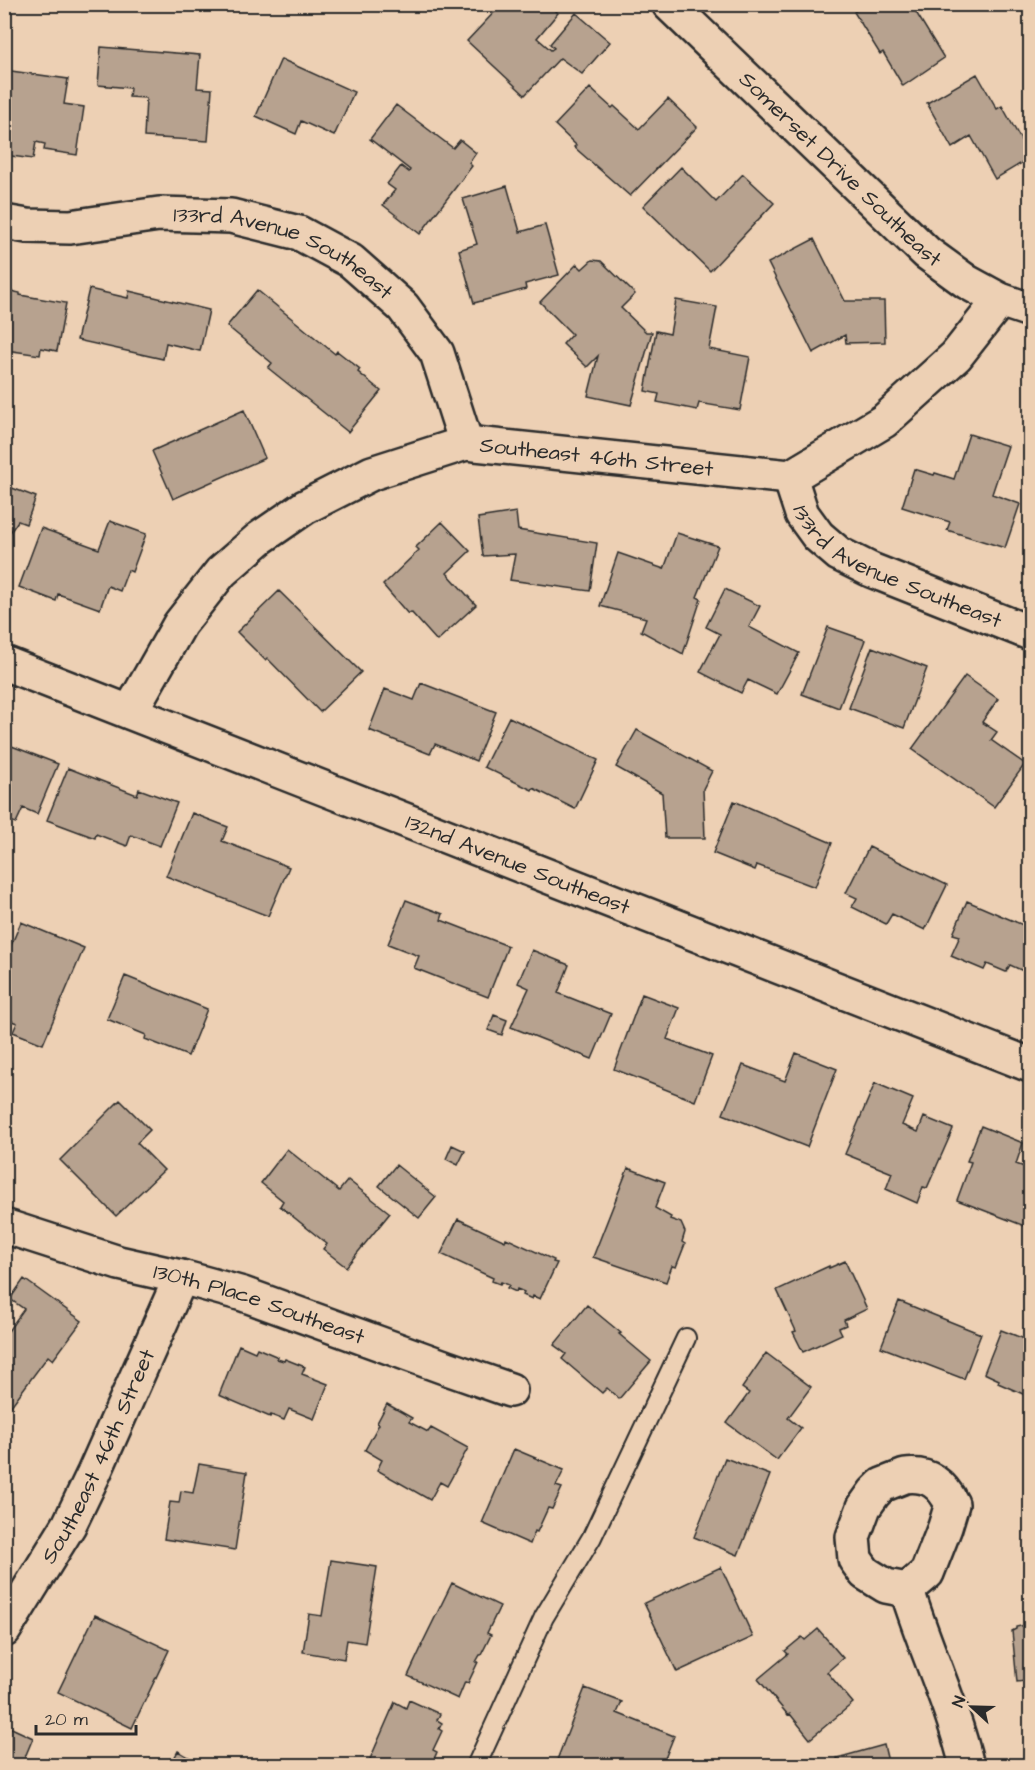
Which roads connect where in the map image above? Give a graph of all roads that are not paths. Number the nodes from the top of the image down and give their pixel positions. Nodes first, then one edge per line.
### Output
1 (669, 4) edge
2 (4, 222) edge
3 (1015, 305) edge
4 (466, 443) junction
5 (790, 477) junction
6 (1030, 633) edge
7 (4, 663) edge
8 (130, 712) junction
9 (1030, 1065) edge
10 (4, 1226) edge
11 (182, 1277) junction
12 (686, 1338) dead end
13 (510, 1390) dead end
14 (907, 1590) dead end
15 (4, 1630) edge
16 (476, 1766) edge
17 (967, 1766) edge

1 - 3 street, Somerset Drive Southeast
2 - 4 street, 133rd Avenue Southeast
3 - 5 street
4 - 5 street, Southeast 46th Street
4 - 8 street, Southeast 46th Street
5 - 6 street, 133rd Avenue Southeast
7 - 8 street, 132nd Avenue Southeast
8 - 9 street, 132nd Avenue Southeast
10 - 11 street, 130th Place Southeast
11 - 13 street, 130th Place Southeast
11 - 15 street, Southeast 46th Street
12 - 16 lane
14 - 17 street

